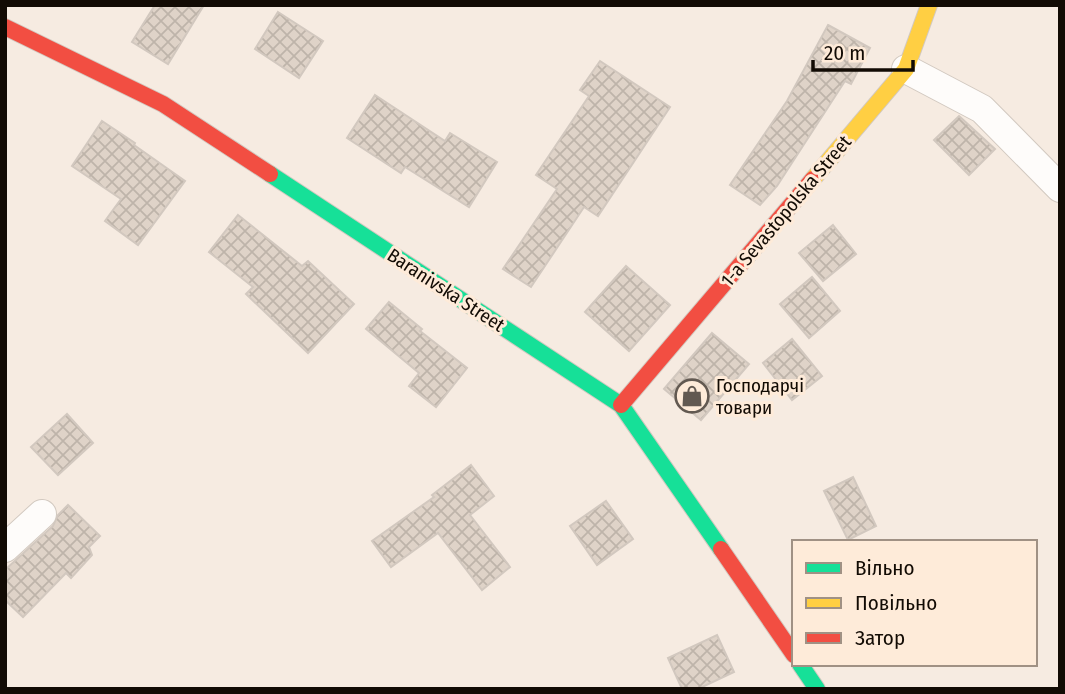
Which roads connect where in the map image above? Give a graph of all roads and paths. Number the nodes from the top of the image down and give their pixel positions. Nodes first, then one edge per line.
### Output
1 (929, 5) edge
2 (5, 27) edge
3 (906, 68) junction
4 (1060, 188) edge
5 (621, 405) junction
6 (42, 514) dead end
7 (5, 548) edge
8 (792, 652) edge
9 (801, 666) edge
10 (817, 689) edge

1 - 3 main road, 1-a Sevastopolska Street
2 - 5 main road, Baranivska Street
3 - 4 street
3 - 5 main road, 1-a Sevastopolska Street
5 - 8 main road, Baranivska Street
6 - 7 street
9 - 10 main road

